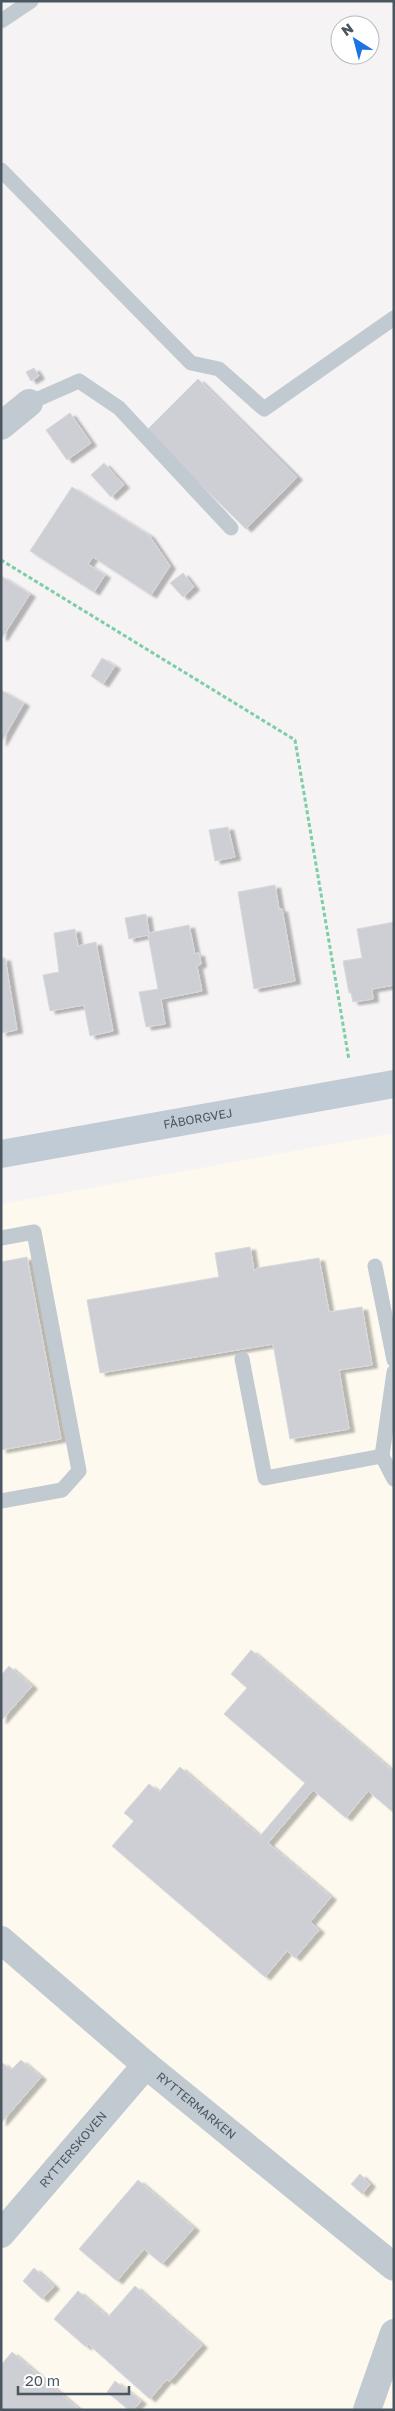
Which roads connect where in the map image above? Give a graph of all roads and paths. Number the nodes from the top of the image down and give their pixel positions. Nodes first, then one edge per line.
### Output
1 (31, 1) edge
2 (1, 21) edge
3 (1, 170) edge
4 (394, 318) edge
5 (29, 403) joint
6 (1, 426) edge
7 (231, 528) dead end
8 (1, 560) edge
9 (394, 1084) edge
10 (354, 1092) junction
11 (1, 1154) edge
12 (1, 1238) edge
13 (375, 1266) dead end
14 (242, 1359) dead end
15 (394, 1360) edge
16 (394, 1372) edge
17 (382, 1456) junction
18 (394, 1479) edge
19 (1, 1500) edge
20 (1, 1940) edge
21 (146, 2065) junction
22 (1, 2234) edge
23 (394, 2267) edge
24 (394, 2333) edge
25 (367, 2410) edge

1 - 2 lane
3 - 4 lane
5 - 6 street
5 - 7 lane
8 - 10 path
9 - 10 street, FÅBORGVEJ
10 - 11 street, FÅBORGVEJ
12 - 19 lane
13 - 15 lane
14 - 17 lane
16 - 17 lane
17 - 18 lane
20 - 21 street, RYTTERMARKEN
21 - 22 street, RYTTERSKOVEN
21 - 23 street, RYTTERMARKEN
24 - 25 street

